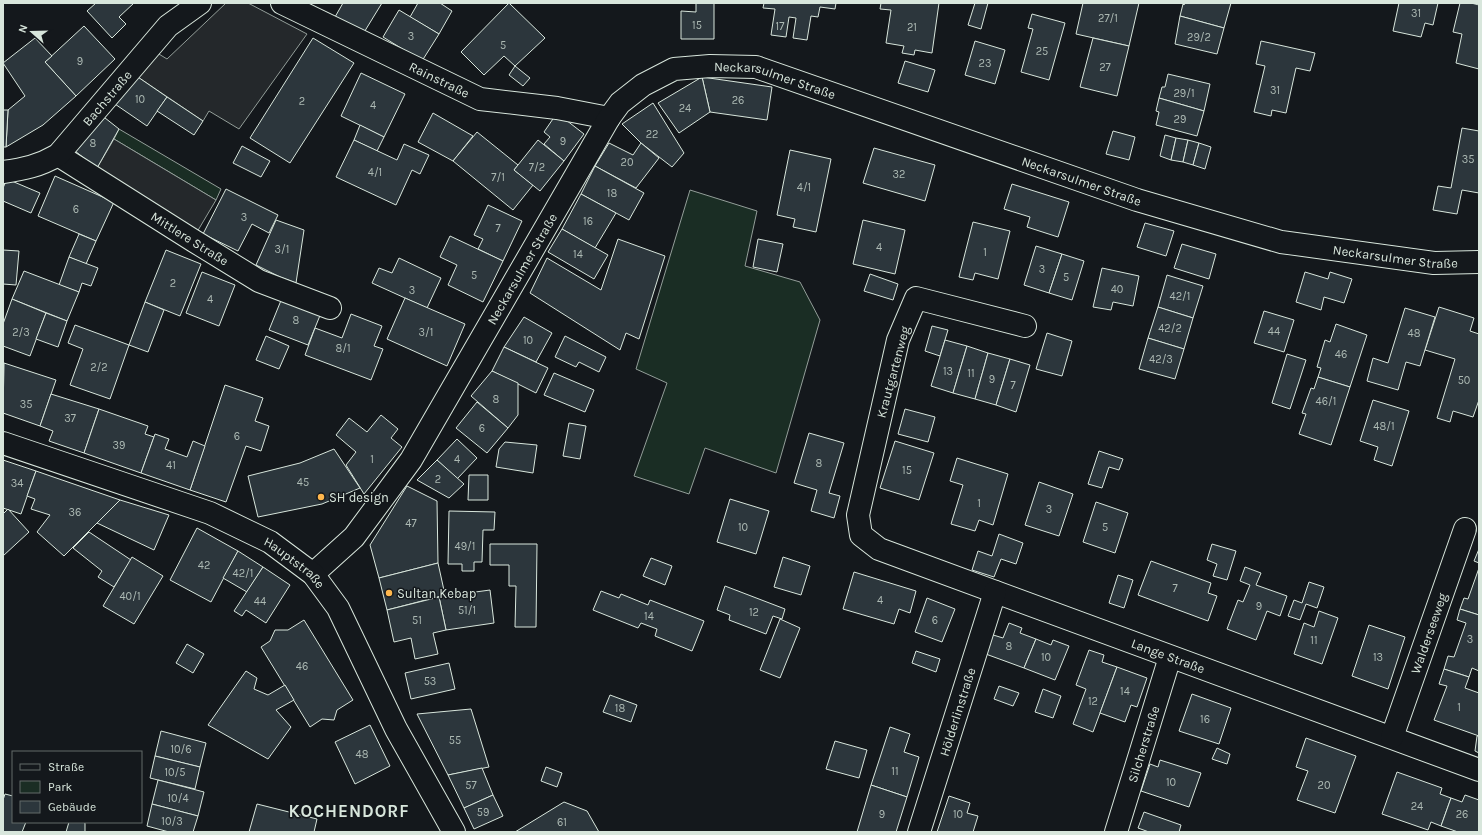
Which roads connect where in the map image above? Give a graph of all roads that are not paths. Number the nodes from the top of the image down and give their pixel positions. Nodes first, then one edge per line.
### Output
1 (200, 3) edge
2 (282, 3) edge
3 (609, 118) junction
4 (58, 155) junction
5 (3, 172) edge
6 (1479, 262) edge
7 (330, 308) dead end
8 (1025, 326) dead end
9 (3, 443) edge
10 (1465, 529) dead end
11 (861, 535) joint
12 (313, 574) junction
13 (995, 592) junction
14 (1170, 657) junction
15 (1392, 737) junction
16 (1479, 770) edge
17 (454, 832) edge
18 (919, 832) edge
19 (1116, 832) edge

1 - 4 street, Bachstraße
2 - 3 street, Rainstraße
3 - 6 street, Neckarsulmer Straße
3 - 12 street, Neckarsulmer Straße
4 - 5 street, Bachstraße
4 - 7 street, Mittlere Straße
8 - 11 street, Krautgartenweg
9 - 12 street, Hauptstraße
10 - 15 street, Walderseeweg
11 - 13 street, Lange Straße
12 - 17 street, Hauptstraße
13 - 14 street, Lange Straße
13 - 18 street, Hölderlinstraße
14 - 15 street, Lange Straße
14 - 19 street, Silcherstraße
15 - 16 street, Lange Straße

